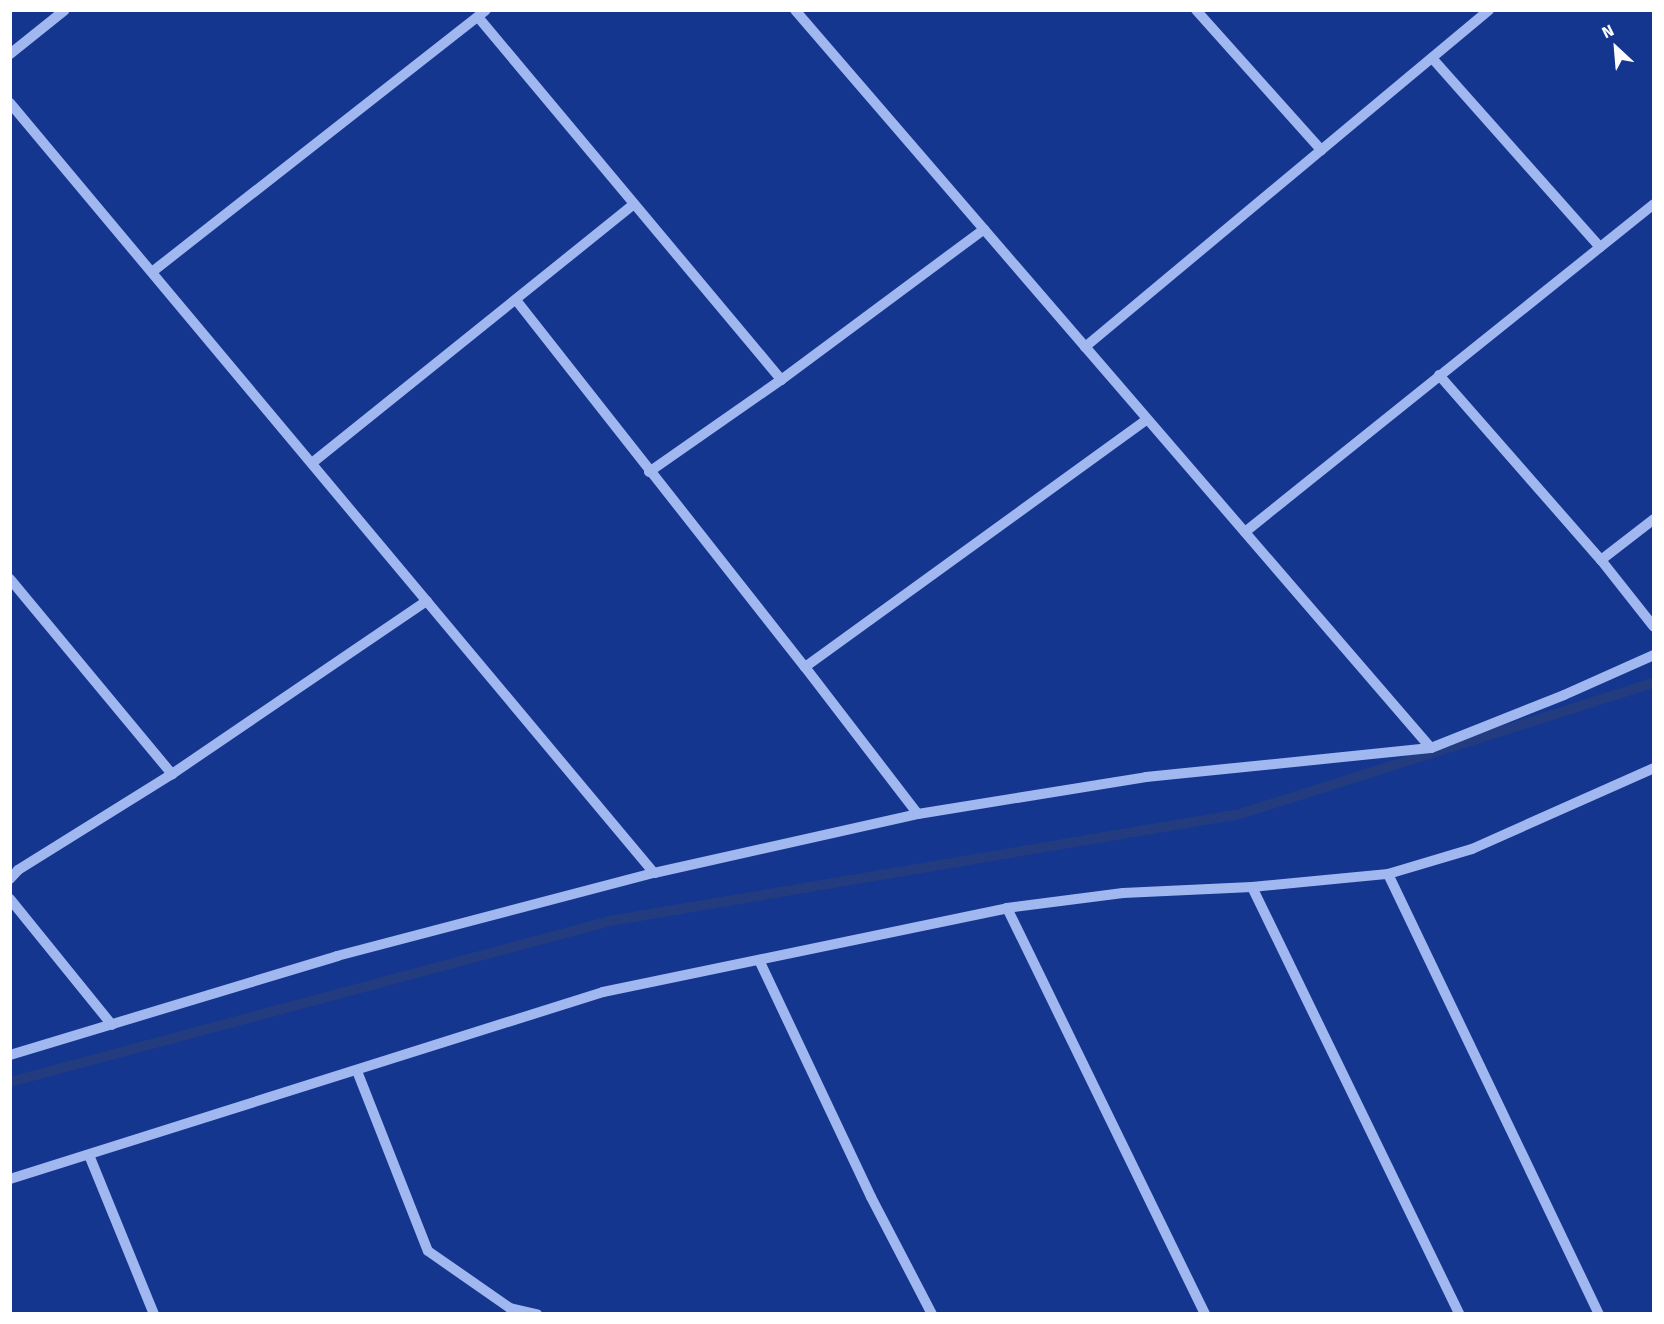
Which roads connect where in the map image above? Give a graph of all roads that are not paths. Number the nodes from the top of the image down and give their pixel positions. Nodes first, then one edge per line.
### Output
1 (65, 10) edge
2 (795, 10) edge
3 (1196, 10) edge
4 (1470, 10) edge
5 (1489, 10) edge
6 (482, 14) edge
7 (1478, 20) junction
8 (10, 54) edge
9 (1432, 58) junction
10 (10, 103) edge
11 (1321, 150) junction
12 (634, 204) junction
13 (1653, 204) edge
14 (984, 229) junction
15 (1600, 247) junction
16 (152, 272) junction
17 (516, 300) junction
18 (1085, 347) junction
19 (1439, 375) junction
20 (781, 380) junction
21 (1147, 419) junction
22 (312, 463) junction
23 (649, 472) junction
24 (1653, 519) edge
25 (1245, 532) junction
26 (1601, 560) junction
27 (10, 579) edge
28 (427, 601) junction
29 (1653, 627) edge
30 (1653, 655) edge
31 (805, 667) junction
32 (1431, 748) junction
33 (1653, 768) edge
34 (172, 774) junction
35 (918, 814) junction
36 (654, 873) junction
37 (1388, 874) junction
38 (10, 879) edge
39 (1252, 887) junction
40 (10, 899) edge
41 (1006, 908) junction
42 (759, 960) junction
43 (112, 1025) junction
44 (10, 1055) edge
45 (357, 1071) junction
46 (89, 1155) junction
47 (10, 1179) edge
48 (154, 1314) edge
49 (537, 1314) edge
50 (932, 1314) edge
51 (1205, 1314) edge
52 (1459, 1314) edge
53 (1599, 1314) edge

1 - 8 street
2 - 14 street
3 - 11 street
4 - 7 street
5 - 7 street
6 - 12 street
6 - 16 street
7 - 9 street
9 - 11 street
9 - 15 street
10 - 16 street
11 - 18 street
12 - 17 street
12 - 20 street
13 - 15 street
14 - 18 street
14 - 20 street
15 - 19 street
16 - 22 street
17 - 22 street
17 - 23 street
18 - 21 street
19 - 25 street
19 - 26 street
20 - 23 street
21 - 25 street
21 - 31 street
22 - 28 street
23 - 31 street
24 - 26 street
25 - 32 street
26 - 29 street
27 - 34 street
28 - 34 street
28 - 36 street
30 - 32 street
31 - 35 street
32 - 35 street
33 - 37 street
34 - 38 street
35 - 36 street
36 - 43 street
37 - 39 street
37 - 53 street
39 - 41 street
39 - 52 street
40 - 43 street
41 - 42 street
41 - 51 street
42 - 45 street
42 - 50 street
43 - 44 street
45 - 46 street
45 - 49 street
46 - 47 street
46 - 48 street

